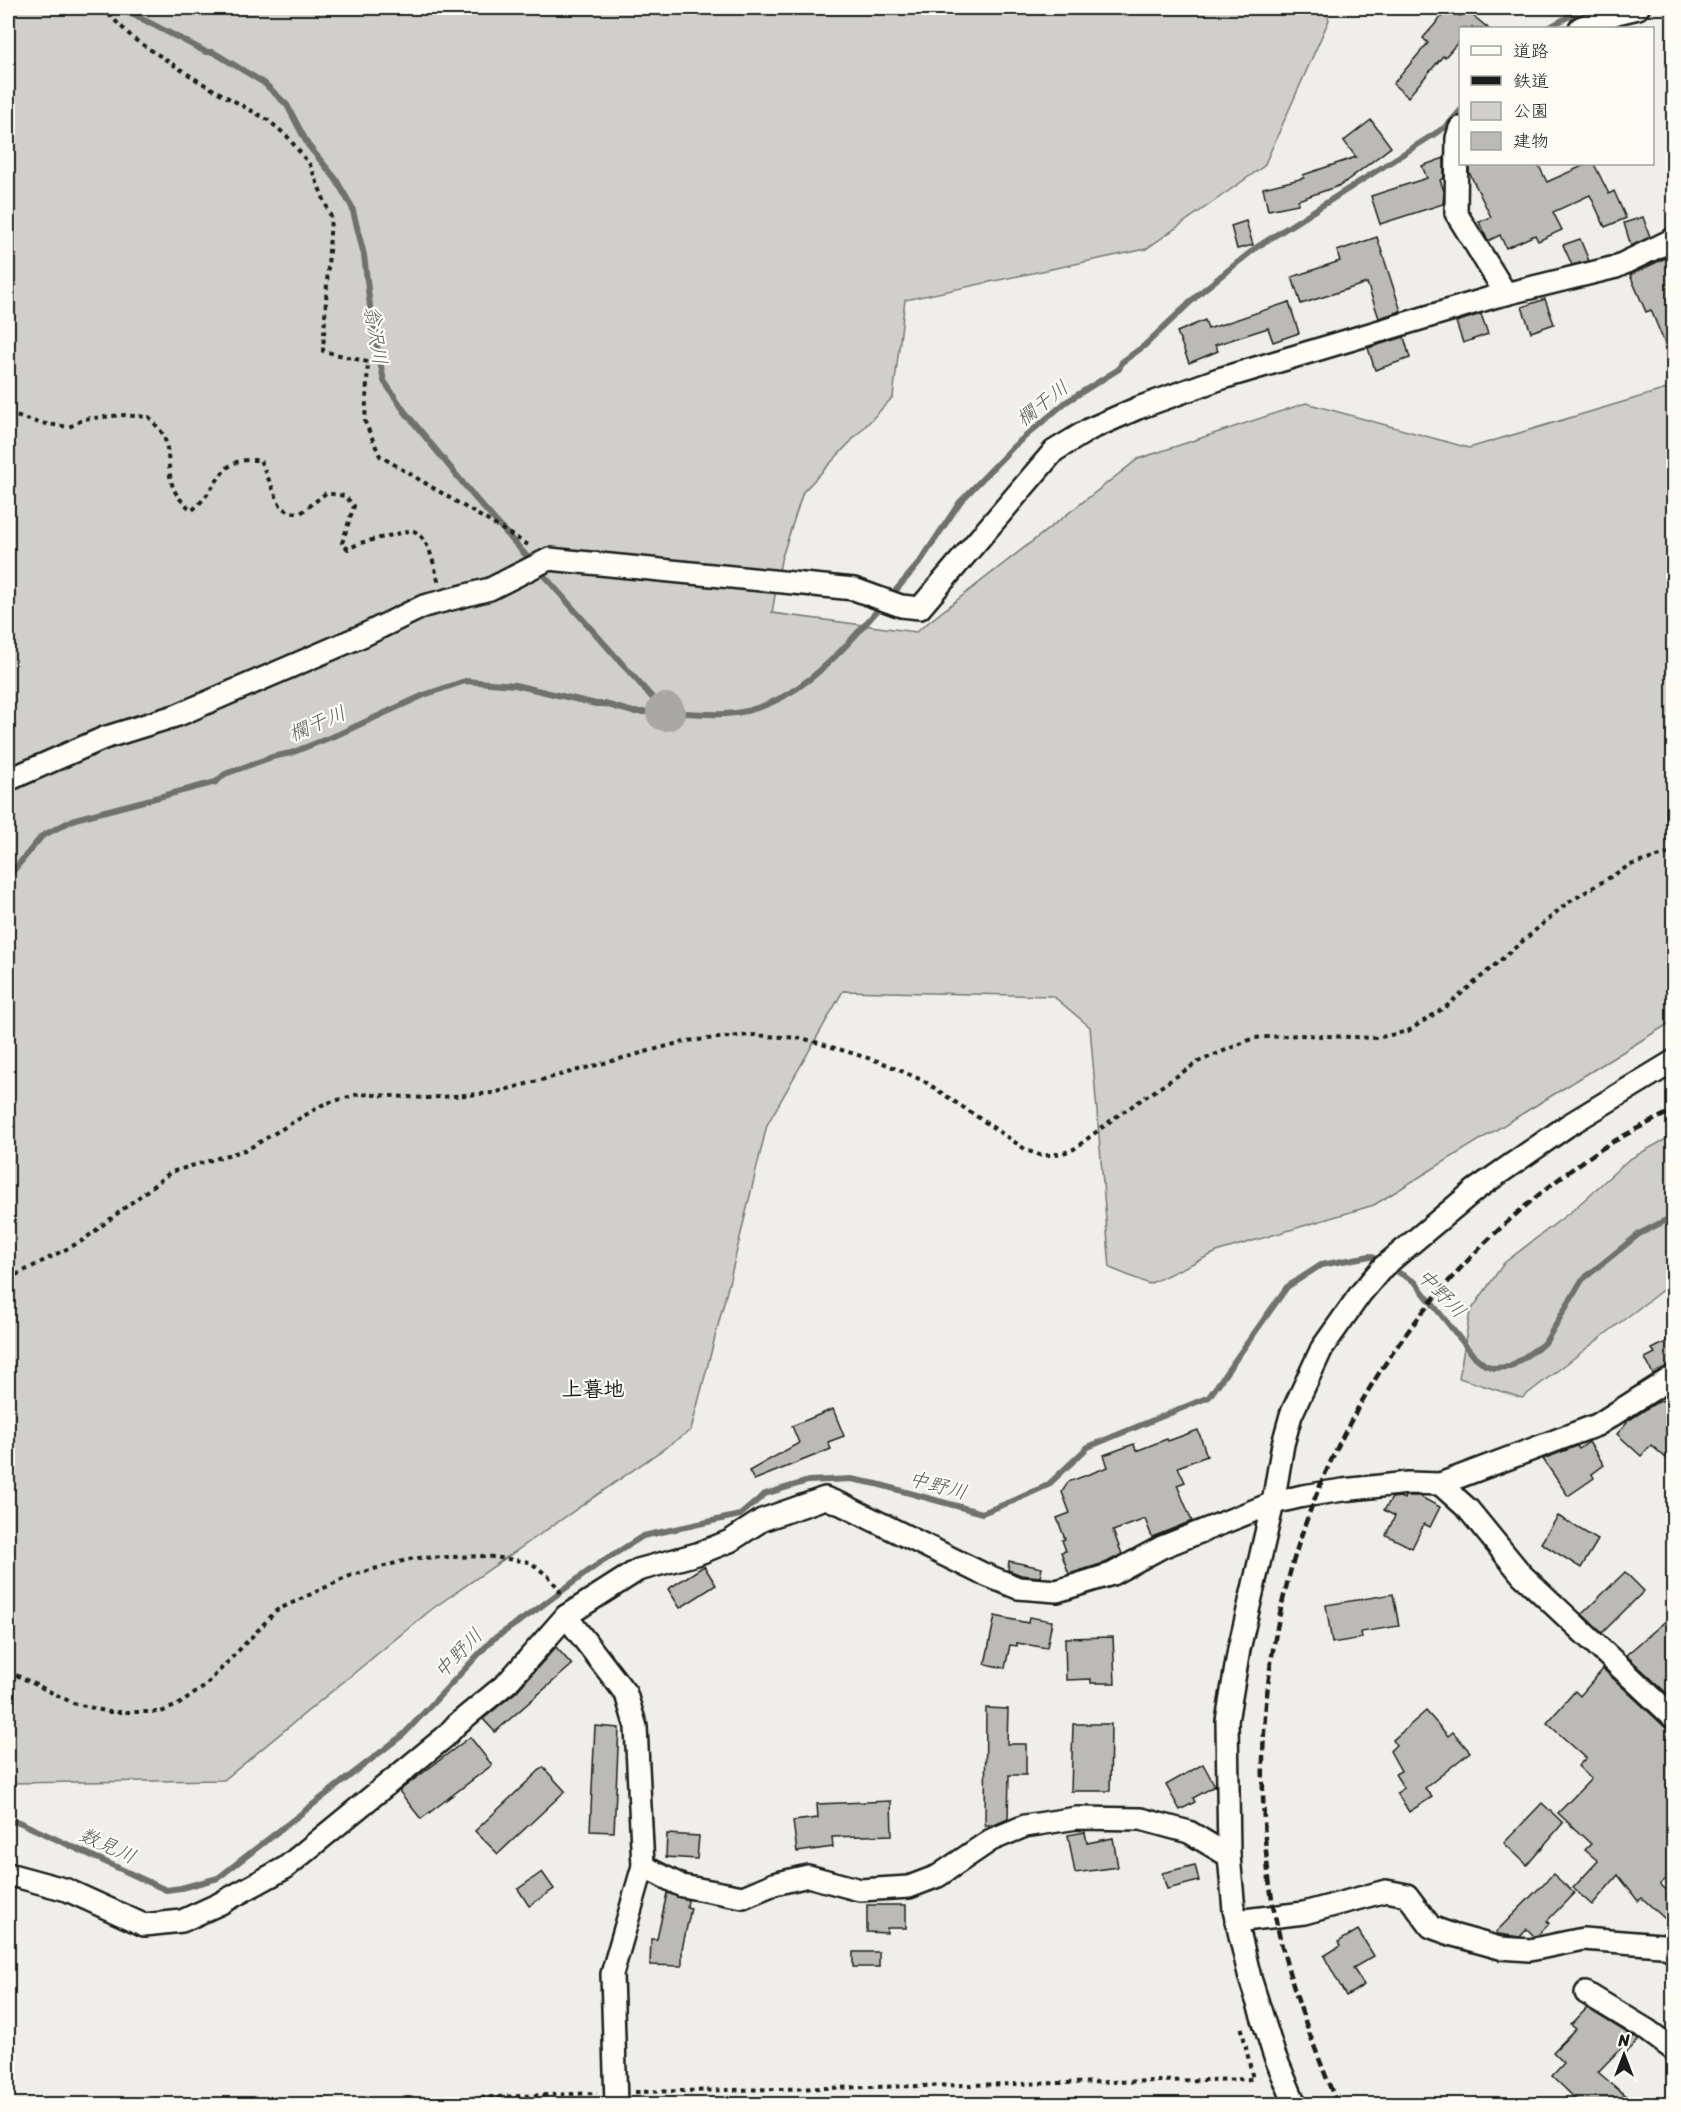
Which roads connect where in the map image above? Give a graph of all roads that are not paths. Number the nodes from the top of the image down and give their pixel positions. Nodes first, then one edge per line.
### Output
1 (1638, 8) edge
2 (1582, 27) edge
3 (1459, 133) edge
4 (1674, 239) edge
5 (1506, 294) junction
6 (8, 780) edge
7 (1674, 1061) edge
8 (1674, 1376) edge
9 (1440, 1484) junction
10 (1273, 1503) junction
11 (566, 1616) junction
12 (1674, 1719) edge
13 (1229, 1856) junction
14 (643, 1866) junction
15 (8, 1874) edge
16 (1236, 1921) junction
17 (1674, 1951) edge
18 (1586, 1993) dead end
19 (1674, 2050) edge
20 (616, 2098) edge
21 (1295, 2104) edge

1 - 2 street
3 - 5 street
4 - 5 street
5 - 6 street
7 - 10 street
8 - 9 street
9 - 10 street
9 - 12 street
10 - 11 street
10 - 13 street
11 - 14 street
11 - 15 street
13 - 14 street
13 - 16 street
14 - 20 street
16 - 17 street
16 - 21 street
18 - 19 street

